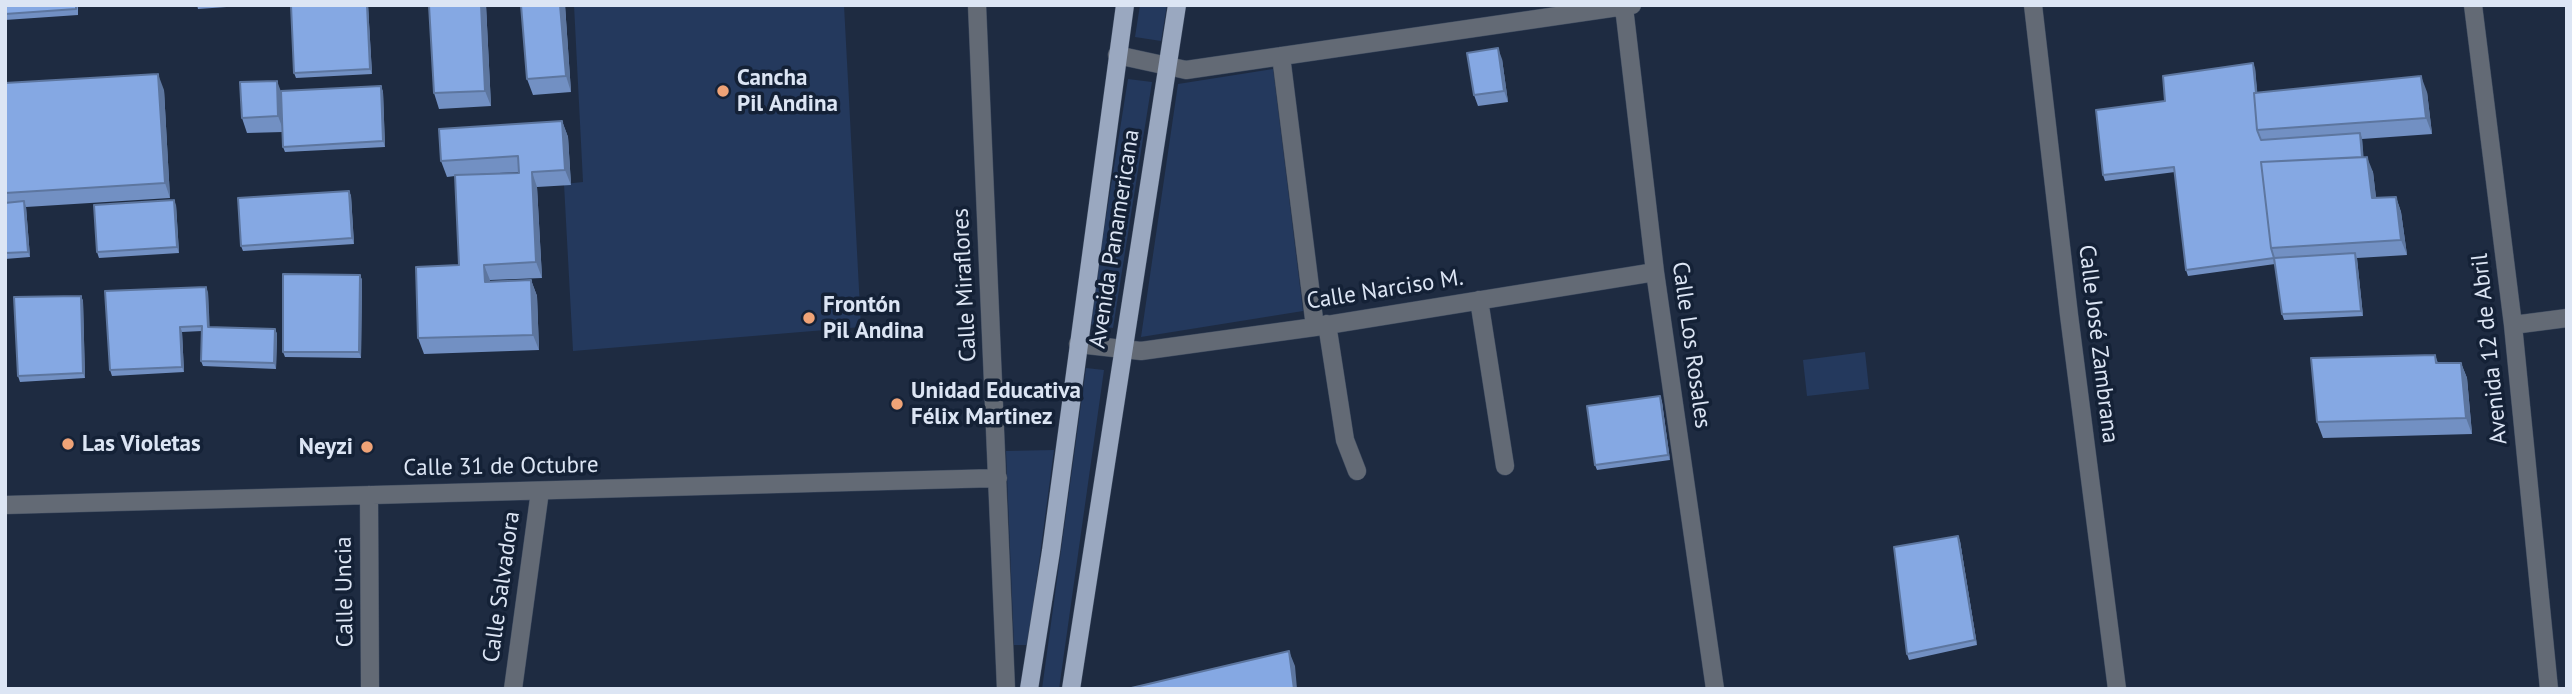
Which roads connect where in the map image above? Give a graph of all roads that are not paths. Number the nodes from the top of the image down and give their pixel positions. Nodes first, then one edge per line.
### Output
1 (977, 5) edge
2 (1125, 5) edge
3 (1177, 5) edge
4 (2033, 5) edge
5 (2473, 5) edge
6 (1628, 6) edge
7 (1117, 55) junction
8 (1282, 56) junction
9 (1166, 66) junction
10 (1655, 272) junction
11 (1479, 300) junction
12 (2567, 318) edge
13 (1321, 326) junction
14 (2513, 326) junction
15 (1078, 344) junction
16 (1123, 351) junction
17 (1505, 466) dead end
18 (1357, 471) dead end
19 (998, 478) junction
20 (540, 491) junction
21 (369, 495) junction
22 (5, 505) edge
23 (370, 689) edge
24 (513, 689) edge
25 (1006, 689) edge
26 (1029, 689) edge
27 (1071, 689) edge
28 (1715, 689) edge
29 (2118, 689) edge
30 (2549, 689) edge

1 - 19 street, Calle Miraflores
2 - 7 main road, Avenida Panamericana
3 - 9 main road, Avenida Panamericana
4 - 29 street, Calle José Zambrana
5 - 14 street, Avenida 12 de Abril
6 - 8 street
6 - 10 street, Calle Los Rosales
7 - 9 street
7 - 15 main road, Avenida Panamericana
8 - 9 street
8 - 13 street
9 - 16 main road, Avenida Panamericana
10 - 11 street, Calle Narciso M.
10 - 28 street, Calle Los Rosales
11 - 13 street, Calle Narciso M.
11 - 17 street
12 - 14 street
13 - 16 street, Calle Narciso M.
13 - 18 street
14 - 30 street, Avenida 12 de Abril
15 - 16 street, Calle Narciso M.
15 - 26 main road, Avenida Panamericana
16 - 27 main road, Avenida Panamericana
19 - 20 street, Calle 31 de Octubre
19 - 25 street, Calle Miraflores
20 - 21 street, Calle 31 de Octubre
20 - 24 street, Calle Salvadora
21 - 22 street, Calle 31 de Octubre
21 - 23 street, Calle Uncia

